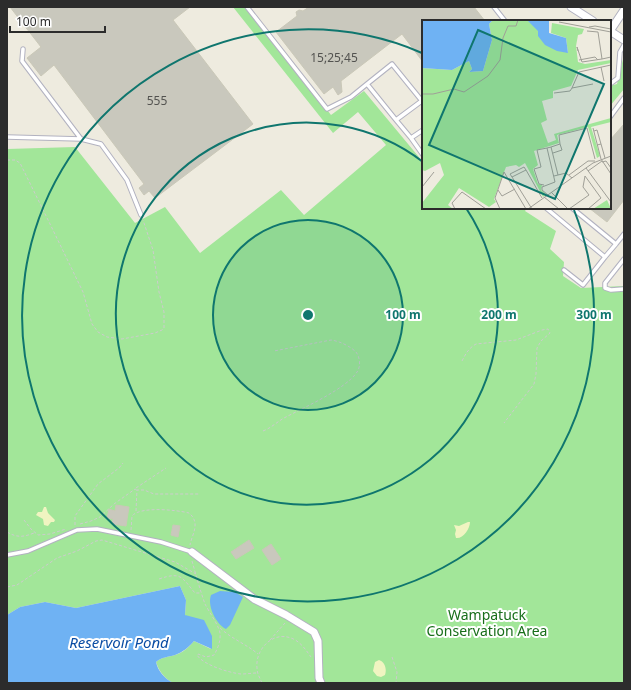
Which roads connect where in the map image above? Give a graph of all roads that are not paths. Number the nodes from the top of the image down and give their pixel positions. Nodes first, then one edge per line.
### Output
1 (247, 7) edge
2 (494, 7) edge
3 (571, 7) edge
4 (624, 10) edge
5 (504, 20) edge
6 (591, 20) edge
7 (611, 30) edge
8 (611, 32) edge
9 (624, 40) edge
10 (624, 45) edge
11 (23, 49) dead end
12 (367, 84) junction
13 (611, 84) edge
14 (624, 98) edge
15 (422, 101) edge
16 (611, 116) edge
17 (396, 120) junction
18 (422, 131) edge
19 (7, 137) edge
20 (410, 138) junction
21 (81, 139) junction
22 (422, 154) edge
23 (547, 209) edge
24 (573, 209) edge
25 (141, 215) road end
26 (624, 234) edge
27 (616, 244) junction
28 (606, 257) junction
29 (624, 259) edge
30 (564, 270) dead end
31 (624, 289) edge
32 (191, 551) joint
33 (7, 555) edge
34 (321, 683) edge

1 - 12 lane
2 - 5 lane
3 - 6 street
4 - 7 street
8 - 9 street
10 - 13 lane
11 - 21 lane
12 - 15 lane
12 - 17 lane
14 - 16 lane
15 - 17 lane
17 - 20 lane
18 - 20 lane
19 - 21 lane
20 - 22 lane
21 - 25 lane
23 - 28 lane
24 - 27 lane
26 - 27 lane
27 - 28 lane
28 - 30 lane
29 - 31 lane
32 - 33 lane
32 - 34 street

